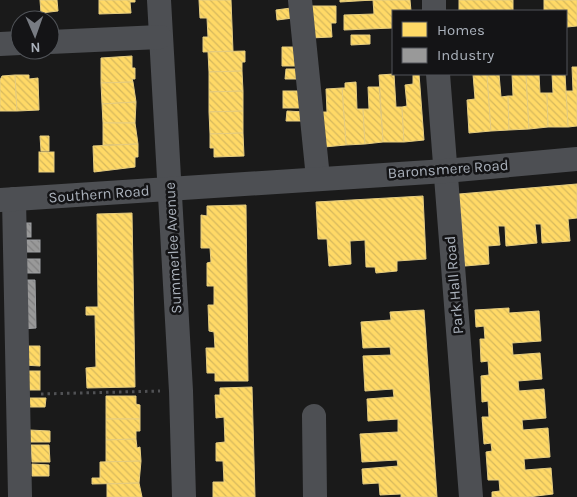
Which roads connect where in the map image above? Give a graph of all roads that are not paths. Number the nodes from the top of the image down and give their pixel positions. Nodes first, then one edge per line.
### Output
1 (159, 0) edge
2 (300, 0) edge
3 (160, 37) junction
4 (60, 42) edge
5 (438, 75) edge
6 (577, 159) edge
7 (445, 171) junction
8 (318, 178) junction
9 (170, 189) junction
10 (7, 200) edge
11 (314, 416) dead end
12 (20, 496) dead end
13 (184, 497) edge
14 (315, 497) edge
15 (471, 497) edge

1 - 3 street, Summerlee Avenue
2 - 8 street
3 - 4 street
3 - 9 street, Summerlee Avenue
5 - 7 street, Park Hall Road
6 - 7 street, Baronsmere Road
7 - 8 street, Baronsmere Road
7 - 15 street, Park Hall Road
8 - 9 street, Southern Road
9 - 10 street, Southern Road
9 - 13 street, Summerlee Avenue
10 - 12 street
11 - 14 street

